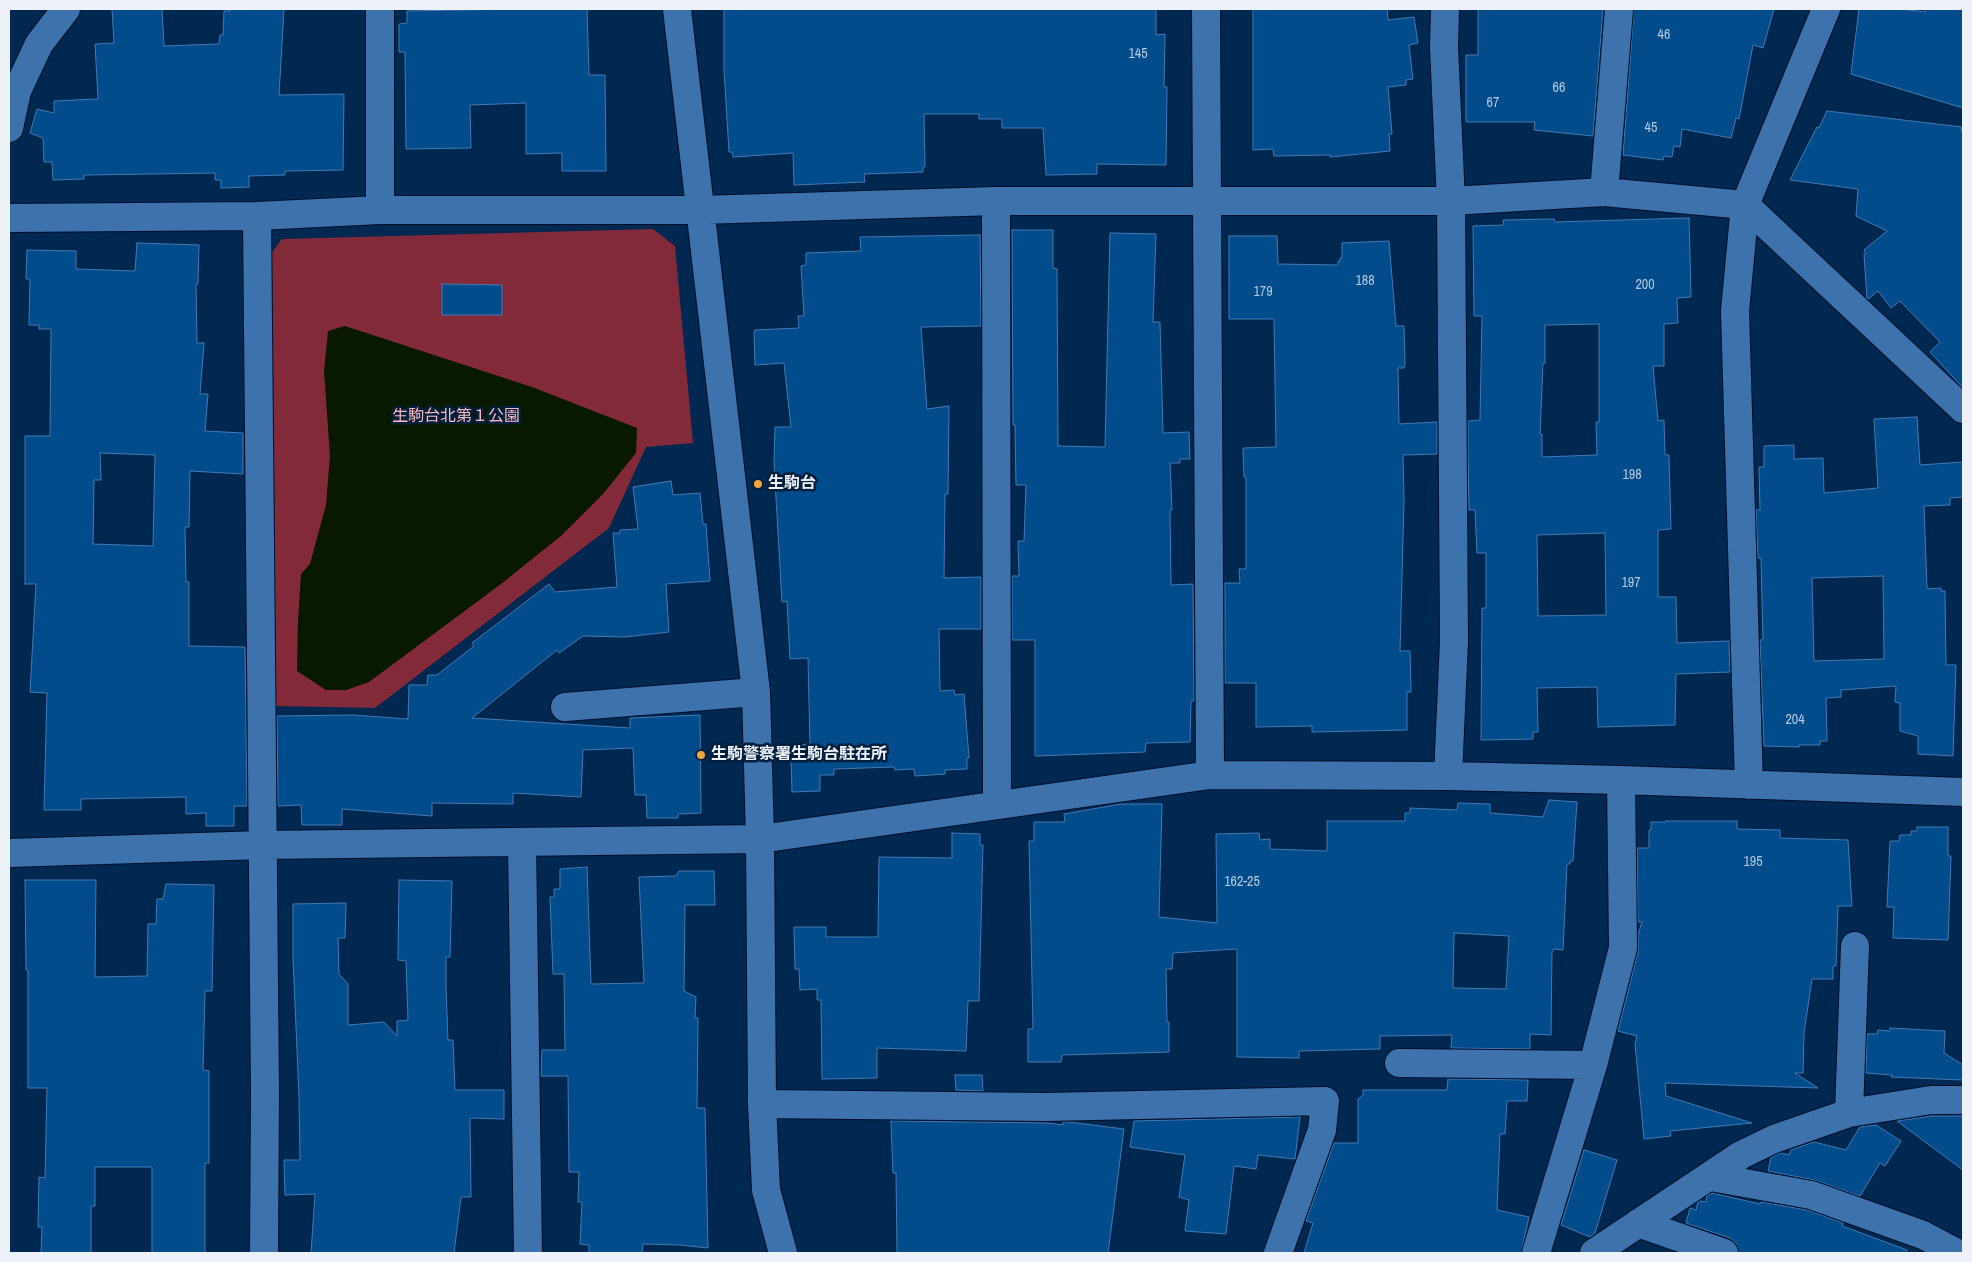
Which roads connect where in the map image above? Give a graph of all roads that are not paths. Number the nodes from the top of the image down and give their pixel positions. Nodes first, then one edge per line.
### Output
1 (66, 9) edge
2 (380, 9) edge
3 (678, 9) edge
4 (1206, 9) edge
5 (1445, 9) edge
6 (1619, 9) edge
7 (1826, 9) edge
8 (9, 128) edge
9 (1604, 192) junction
10 (996, 201) junction
11 (1451, 201) junction
12 (1208, 202) junction
13 (1745, 204) junction
14 (380, 210) junction
15 (700, 210) junction
16 (257, 216) junction
17 (9, 218) edge
18 (1963, 409) edge
19 (756, 692) junction
20 (565, 707) dead end
21 (1210, 775) junction
22 (1448, 776) junction
23 (1621, 780) junction
24 (1749, 785) junction
25 (1963, 792) edge
26 (997, 805) junction
27 (760, 838) junction
28 (522, 842) junction
29 (263, 845) junction
30 (9, 853) edge
31 (1855, 946) dead end
32 (1399, 1063) dead end
33 (1593, 1065) junction
34 (1963, 1100) edge
35 (762, 1104) junction
36 (1849, 1112) junction
37 (1710, 1177) junction
38 (1638, 1223) junction
39 (264, 1253) edge
40 (528, 1253) edge
41 (783, 1253) edge
42 (1278, 1253) edge
43 (1536, 1253) edge
44 (1594, 1253) edge
45 (1724, 1253) edge
46 (1957, 1253) edge

1 - 8 street
2 - 14 street
3 - 15 street
4 - 12 street
5 - 11 street
6 - 9 street
7 - 13 street
9 - 11 street
9 - 13 street
10 - 12 street
10 - 15 street
10 - 26 street
11 - 12 street
11 - 22 street
12 - 21 street
13 - 18 street
13 - 24 street
14 - 15 street
14 - 16 street
15 - 19 street
16 - 17 street
16 - 29 street
19 - 20 street
19 - 27 street
21 - 22 street
21 - 26 street
22 - 23 street
23 - 24 street
23 - 33 street
24 - 25 street
26 - 27 street
27 - 28 street
27 - 35 street
28 - 29 street
28 - 40 street
29 - 30 street
29 - 39 street
31 - 36 street
32 - 33 street
33 - 43 street
34 - 36 street
35 - 41 street
35 - 42 street
36 - 37 street
37 - 38 street
37 - 46 street
38 - 44 street
38 - 45 street

